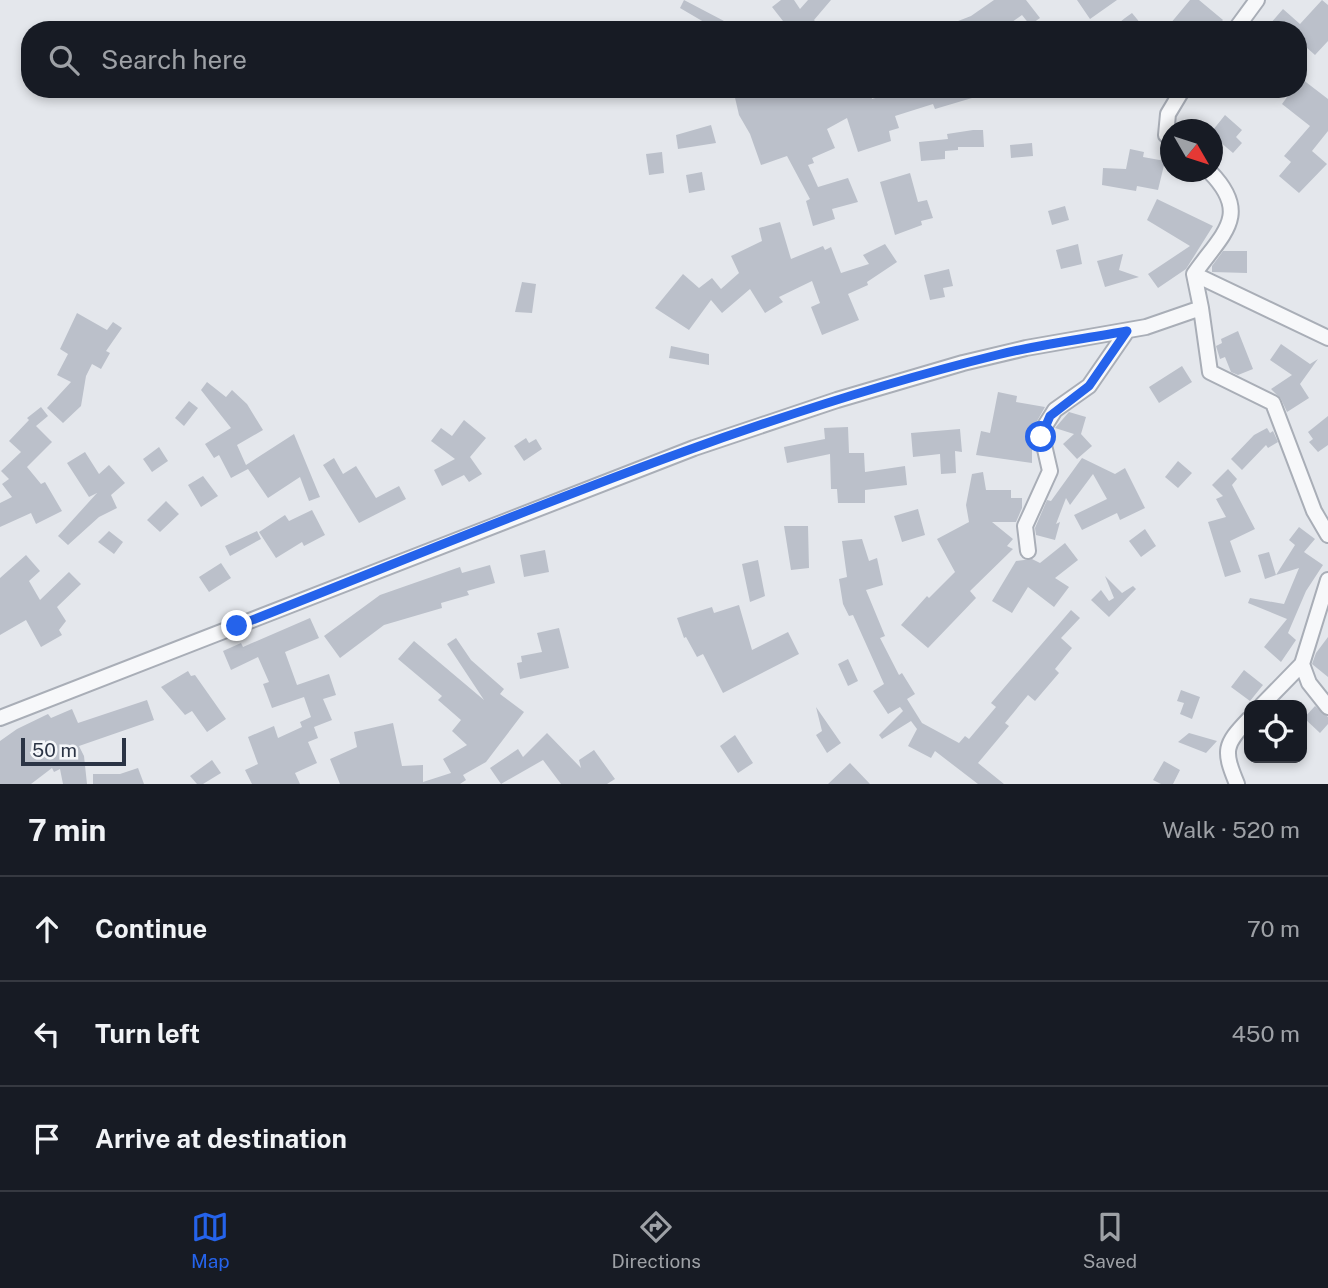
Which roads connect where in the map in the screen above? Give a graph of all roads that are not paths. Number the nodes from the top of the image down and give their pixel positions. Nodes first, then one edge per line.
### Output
1 (1257, 0) edge
2 (1242, 21) edge
3 (1178, 98) edge
4 (1168, 119) edge
5 (1220, 182) edge
6 (1194, 274) junction
7 (1200, 307) junction
8 (1127, 331) junction
9 (1328, 338) edge
10 (1328, 535) edge
11 (1028, 551) dead end
12 (1328, 580) edge
13 (1302, 664) junction
14 (1267, 700) edge
15 (1328, 707) edge
16 (0, 718) edge
17 (1244, 724) edge
18 (1237, 784) edge

1 - 2 street
3 - 4 street
5 - 6 street
6 - 7 street
6 - 9 street
7 - 8 street
7 - 10 street
8 - 11 street
8 - 16 street
12 - 13 street
13 - 14 street
13 - 15 street
17 - 18 street

